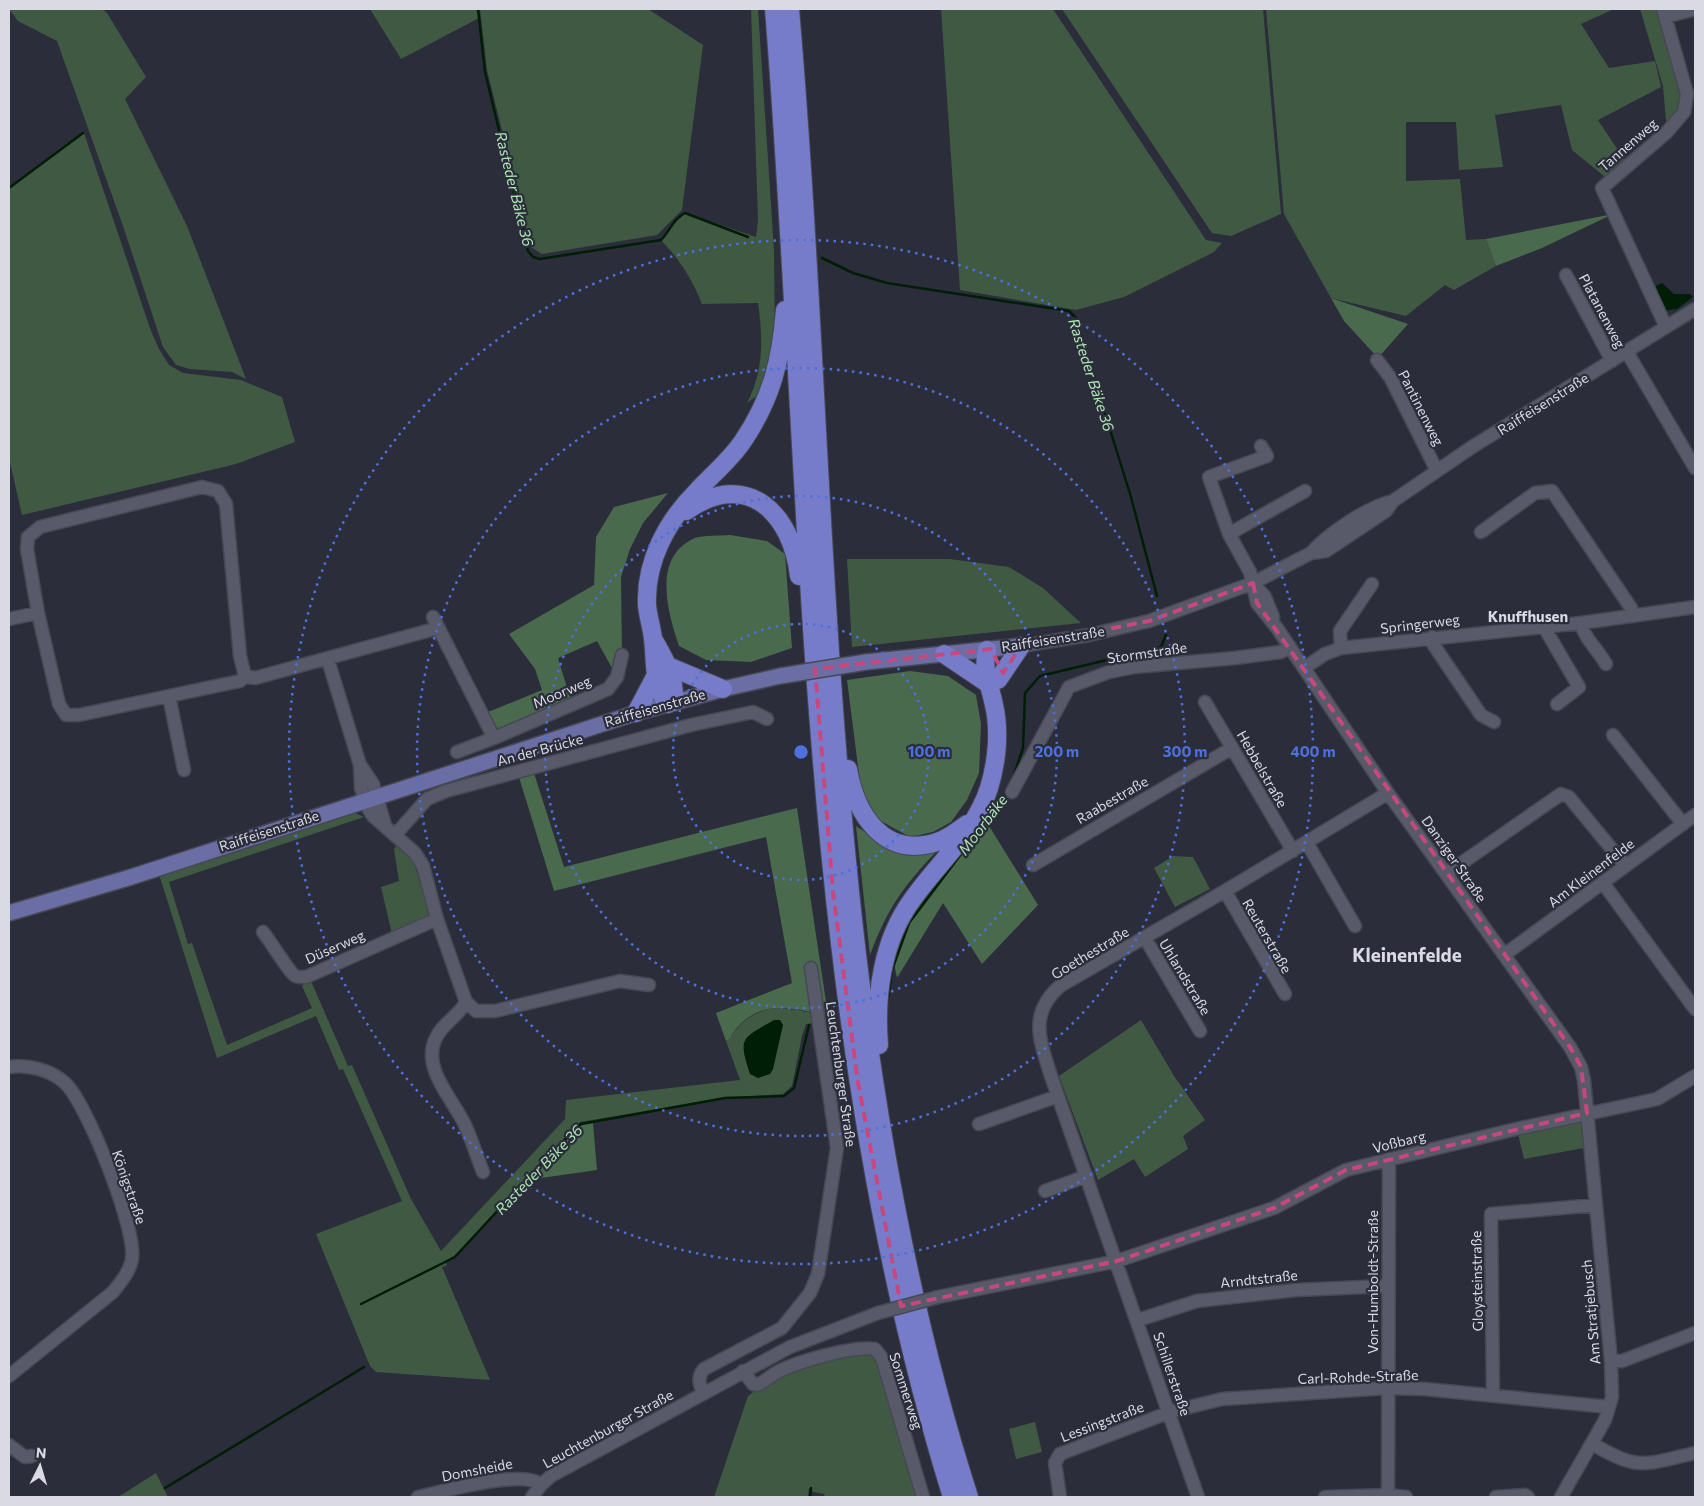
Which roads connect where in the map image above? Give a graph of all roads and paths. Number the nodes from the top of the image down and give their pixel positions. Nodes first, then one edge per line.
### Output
1 (774, 9) edge
2 (790, 9) edge
3 (1695, 9) edge
4 (1664, 13) edge
5 (788, 198) junction
6 (1566, 275) dead end
7 (1695, 309) edge
8 (1666, 327) junction
9 (1627, 352) junction
10 (1377, 360) dead end
11 (1612, 361) junction
12 (1261, 446) dead end
13 (1695, 468) edge
14 (1437, 471) junction
15 (1306, 491) dead end
16 (676, 518) junction
17 (1481, 532) dead end
18 (1230, 534) junction
19 (1253, 584) junction
20 (1372, 584) dead end
21 (1695, 607) edge
22 (38, 613) junction
23 (1633, 616) junction
24 (9, 619) edge
25 (1581, 622) junction
26 (1544, 627) junction
27 (1432, 638) junction
28 (1021, 646) junction
29 (1290, 647) junction
30 (1341, 648) junction
31 (989, 650) junction
32 (944, 654) junction
33 (622, 655) dead end
34 (328, 660) junction
35 (1606, 664) dead end
36 (1304, 668) junction
37 (662, 672) junction
38 (245, 676) junction
39 (824, 682) junction
40 (993, 682) junction
41 (723, 689) junction
42 (169, 696) junction
43 (1205, 702) dead end
44 (670, 703) junction
45 (1557, 704) dead end
46 (636, 713) junction
47 (767, 719) dead end
48 (1494, 722) dead end
49 (1613, 735) dead end
50 (494, 738) junction
51 (1232, 748) junction
52 (457, 752) dead end
53 (184, 770) dead end
54 (1012, 792) dead end
55 (1388, 793) junction
56 (371, 798) junction
57 (1695, 815) edge
58 (973, 820) junction
59 (1683, 824) junction
60 (395, 835) junction
61 (1307, 843) junction
62 (1293, 851) junction
63 (1033, 865) dead end
64 (1625, 865) junction
65 (1446, 874) junction
66 (1603, 883) junction
67 (1225, 891) junction
68 (9, 913) edge
69 (437, 919) junction
70 (1355, 926) dead end
71 (262, 932) dead end
72 (1145, 938) junction
73 (1504, 955) junction
74 (811, 968) dead end
75 (648, 984) dead end
76 (1285, 994) dead end
77 (466, 1002) junction
78 (1695, 1010) edge
79 (1200, 1031) dead end
80 (9, 1067) edge
81 (1695, 1076) edge
82 (1058, 1096) junction
83 (1588, 1113) junction
84 (979, 1124) dead end
85 (1389, 1159) junction
86 (483, 1172) dead end
87 (1088, 1176) junction
88 (892, 1187) junction
89 (1044, 1191) dead end
90 (1596, 1205) junction
91 (1117, 1261) junction
92 (1387, 1286) junction
93 (1138, 1320) junction
94 (1695, 1332) edge
95 (1611, 1361) junction
96 (743, 1371) junction
97 (9, 1376) edge
98 (1387, 1388) junction
99 (704, 1393) junction
100 (1493, 1394) junction
101 (1609, 1407) junction
102 (1170, 1412) junction
103 (1593, 1444) junction
104 (9, 1445) edge
105 (1695, 1453) edge
106 (32, 1456) dead end
107 (541, 1484) junction
108 (1388, 1495) junction
109 (1196, 1496) edge
110 (418, 1497) edge
111 (532, 1497) edge
112 (923, 1497) edge
113 (952, 1497) edge
114 (969, 1497) edge
115 (1060, 1497) edge
116 (1325, 1497) edge
117 (1406, 1497) edge
118 (1496, 1497) edge
119 (1528, 1497) edge
120 (1561, 1497) edge

1 - 5 highway
2 - 39 highway
3 - 4 street
4 - 8 street, Tannenweg
5 - 16 highway
5 - 39 highway
6 - 11 street, Platanenweg
7 - 8 street, Raiffeisenstraße
8 - 9 street, Raiffeisenstraße
9 - 11 street, Raiffeisenstraße
9 - 13 street
10 - 14 street, Pantinenweg
11 - 14 street, Raiffeisenstraße
12 - 18 street, Danziger Straße
14 - 19 street, Raiffeisenstraße
15 - 18 street
16 - 37 highway
16 - 39 highway
17 - 23 street
18 - 19 street, Danziger Straße
19 - 28 street, Raiffeisenstraße
19 - 29 street, Danziger Straße
20 - 30 street
21 - 23 street, Springerweg
22 - 24 street
22 - 38 street
22 - 42 street
23 - 25 street, Springerweg
25 - 26 street, Springerweg
25 - 35 street
26 - 27 street, Springerweg
26 - 45 street
27 - 30 street, Springerweg
27 - 48 street
28 - 31 main road, Raiffeisenstraße
28 - 40 highway
29 - 36 street, Danziger Straße
29 - 54 street, Stormstraße
30 - 36 street, Springerweg
31 - 32 main road, Raiffeisenstraße
31 - 40 highway
32 - 40 highway
32 - 41 main road, Raiffeisenstraße, bridge
33 - 50 street, Moorweg
34 - 38 street
34 - 50 street
34 - 56 street
36 - 55 street, Danziger Straße
37 - 41 highway
37 - 44 highway
37 - 46 highway
38 - 42 street
39 - 58 highway
39 - 88 highway
39 - 113 highway
40 - 58 highway
41 - 44 main road, Raiffeisenstraße
42 - 53 street
43 - 51 street, Hebbelstraße
44 - 46 main road, Raiffeisenstraße
46 - 56 main road, Raiffeisenstraße
47 - 60 street, An der Brücke
49 - 59 street
50 - 52 street, Moorweg
51 - 62 street, Hebbelstraße
51 - 63 street, Raabestraße
55 - 61 street, Goethestraße
55 - 65 street, Danziger Straße
56 - 60 street
56 - 68 main road, Raiffeisenstraße
57 - 59 street, Am Kleinenfelde
58 - 88 highway
59 - 64 street, Am Kleinenfelde
60 - 69 street
61 - 62 street, Goethestraße
61 - 70 street
62 - 67 street, Goethestraße
64 - 65 street
64 - 66 street, Am Kleinenfelde
65 - 73 street, Danziger Straße
66 - 73 street, Am Kleinenfelde
66 - 78 street
67 - 72 street, Goethestraße
67 - 76 street, Reuterstraße
69 - 71 street, Düserweg
69 - 77 street
72 - 79 street, Uhlandstraße
72 - 82 street, Goethestraße
73 - 83 street, Danziger Straße
74 - 99 street, Leuchtenburger Straße
75 - 77 street
77 - 86 street
80 - 97 street, Königstraße
81 - 83 street, Voßbarg
82 - 84 street
82 - 87 street, Goethestraße
83 - 85 street, Voßbarg
83 - 90 street, Am Stratjebusch
85 - 91 street, Voßbarg
85 - 92 street, Von-Humboldt-Straße
87 - 89 street
87 - 91 street, Goethestraße
88 - 114 highway
90 - 95 street, Am Stratjebusch
90 - 100 street, Gloysteinstraße
91 - 93 street, Schillerstraße
91 - 96 street, Leuchtenburger Straße, bridge
92 - 93 street, Arndtstraße
92 - 98 street, Von-Humboldt-Straße
93 - 102 street, Schillerstraße
94 - 95 street
95 - 101 street, Am Stratjebusch
96 - 99 street, Leuchtenburger Straße
96 - 112 street, Sommerweg
98 - 100 street, Carl-Rohde-Straße
98 - 102 street, Carl-Rohde-Straße
98 - 108 street, Von-Humboldt-Straße
99 - 107 street, Leuchtenburger Straße
100 - 101 street, Carl-Rohde-Straße
101 - 103 street, Am Stratjebusch
102 - 109 street, Schillerstraße
102 - 115 street, Lessingstraße
103 - 105 street
103 - 120 street, Am Stratjebusch
104 - 106 street
107 - 110 street, Domsheide
107 - 111 street, Leuchtenburger Straße
108 - 116 street
108 - 117 street
118 - 119 street

